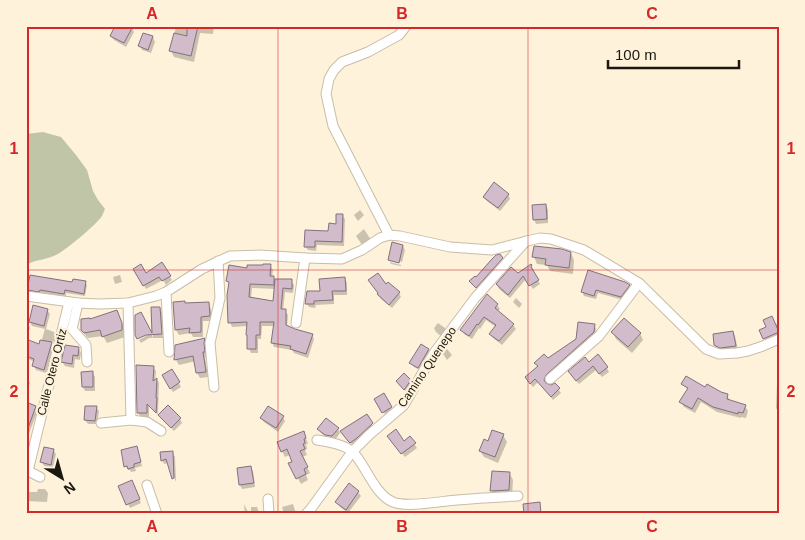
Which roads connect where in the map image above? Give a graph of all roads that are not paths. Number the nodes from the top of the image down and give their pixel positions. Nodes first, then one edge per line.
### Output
1 (406, 26) edge
2 (389, 235) junction
3 (527, 241) junction
4 (305, 258) junction
5 (218, 261) junction
6 (639, 283) junction
7 (166, 292) junction
8 (26, 296) edge
9 (73, 302) junction
10 (128, 303) junction
11 (296, 323) dead end
12 (779, 339) edge
13 (169, 352) dead end
14 (87, 362) dead end
15 (550, 379) dead end
16 (214, 387) dead end
17 (131, 420) junction
18 (102, 423) dead end
19 (160, 431) dead end
20 (317, 440) dead end
21 (352, 452) junction
22 (27, 472) edge
23 (40, 477) dead end
24 (147, 485) dead end
25 (518, 496) dead end
26 (268, 498) dead end
27 (157, 514) edge
28 (269, 514) edge
29 (306, 514) edge

1 - 2 street
2 - 3 street
2 - 4 street
3 - 6 street
3 - 21 street, Camino Quenepo
4 - 5 street
4 - 11 street
5 - 7 street
5 - 16 street
6 - 12 street
6 - 15 street
7 - 10 street
7 - 13 street
8 - 9 street
9 - 10 street
9 - 14 street
9 - 22 street, Calle Otero Ortiz
10 - 17 street
17 - 18 street
17 - 19 street
20 - 21 street
21 - 25 street
21 - 29 street, Camino Quenepo
22 - 23 street
24 - 27 street
26 - 28 street

